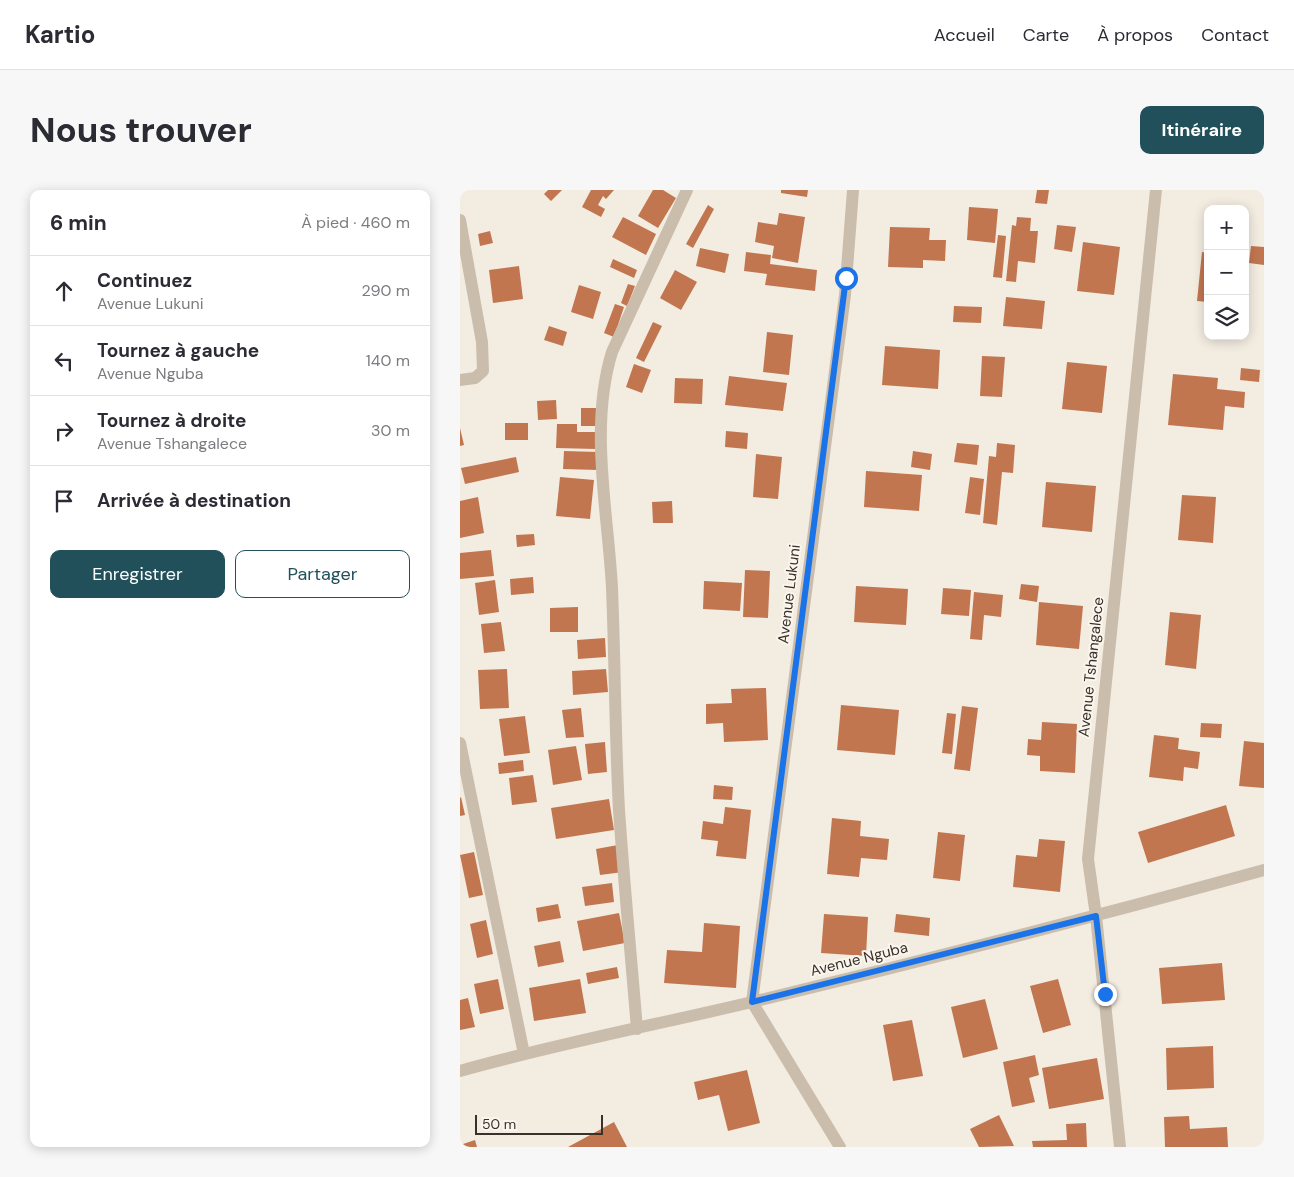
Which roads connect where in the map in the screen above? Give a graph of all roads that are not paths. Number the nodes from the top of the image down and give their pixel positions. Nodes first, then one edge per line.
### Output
1 (687, 190) edge
2 (853, 190) edge
3 (1156, 190) edge
4 (460, 220) edge
5 (460, 380) edge
6 (460, 743) edge
7 (1264, 870) edge
8 (1096, 916) junction
9 (752, 1002) junction
10 (637, 1029) junction
11 (524, 1054) junction
12 (460, 1071) edge
13 (840, 1147) edge
14 (1120, 1147) edge

1 - 10 street
2 - 9 street, Avenue Lukuni
3 - 8 street, Avenue Tshangalece
4 - 5 street
6 - 11 street
7 - 8 street, Avenue Nguba
8 - 9 street, Avenue Nguba
8 - 14 street, Avenue Tshangalece
9 - 10 street, Avenue Nguba
9 - 13 street
10 - 11 street, Avenue Nguba
11 - 12 street, Avenue Nguba

